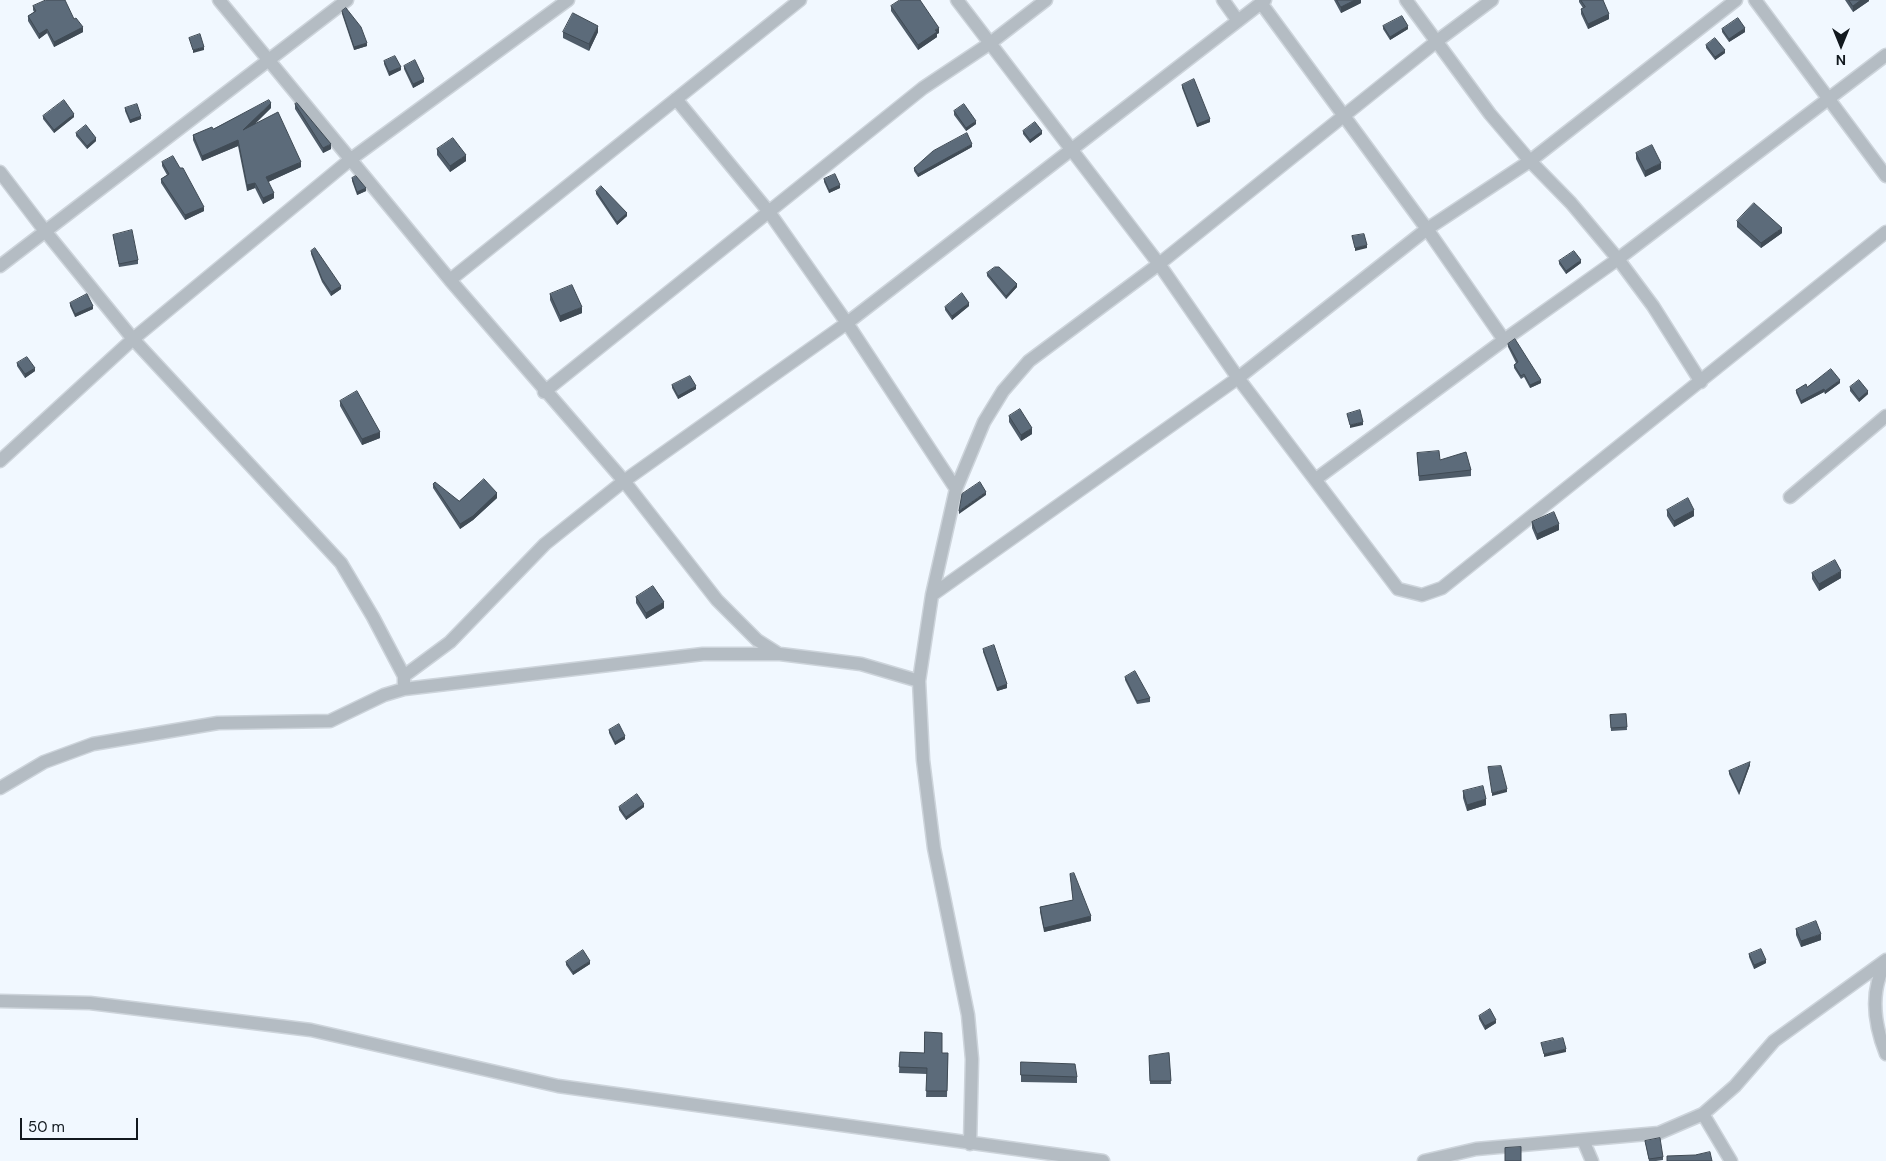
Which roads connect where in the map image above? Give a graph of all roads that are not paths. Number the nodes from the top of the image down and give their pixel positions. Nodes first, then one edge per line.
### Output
1 (219, 0) edge
2 (347, 0) edge
3 (568, 0) edge
4 (800, 0) edge
5 (957, 0) edge
6 (1046, 0) edge
7 (1223, 0) edge
8 (1406, 0) edge
9 (1492, 0) edge
10 (1736, 0) edge
11 (1755, 0) edge
12 (1263, 2) edge
13 (1238, 21) junction
14 (1437, 41) junction
15 (989, 44) junction
16 (1886, 55) edge
17 (270, 61) junction
18 (1828, 98) junction
19 (676, 99) junction
20 (1343, 116) junction
21 (1073, 150) junction
22 (351, 159) junction
23 (1530, 161) junction
24 (0, 172) edge
25 (1886, 176) edge
26 (768, 212) junction
27 (1427, 229) junction
28 (45, 232) junction
29 (1886, 232) edge
30 (1618, 259) junction
31 (1159, 264) junction
32 (0, 266) edge
33 (450, 280) junction
34 (846, 323) junction
35 (133, 339) junction
36 (1504, 340) junction
37 (1238, 378) junction
38 (1701, 382) junction
39 (544, 392) junction
40 (1886, 416) edge
41 (0, 461) edge
42 (1316, 479) junction
43 (624, 481) junction
44 (956, 489) junction
45 (1790, 496) dead end
46 (932, 595) junction
47 (780, 654) junction
48 (404, 676) junction
49 (919, 681) junction
50 (404, 689) junction
51 (0, 788) edge
52 (1886, 961) edge
53 (0, 1000) edge
54 (1886, 1054) edge
55 (1703, 1114) junction
56 (1583, 1140) junction
57 (970, 1144) junction
58 (1103, 1161) edge
59 (1424, 1161) edge
60 (1592, 1161) edge
61 (1730, 1161) edge

1 - 17 street
2 - 17 street
3 - 22 street
4 - 19 street
5 - 15 street
6 - 15 street
7 - 13 street
8 - 14 street
9 - 14 street
10 - 23 street
11 - 18 street
12 - 13 street
12 - 20 street
13 - 21 street
14 - 20 street
14 - 23 street
15 - 21 street
15 - 26 street
16 - 18 street
17 - 22 street
17 - 28 street
18 - 25 street
18 - 30 street
19 - 26 street
19 - 33 street
20 - 27 street
20 - 31 street
21 - 31 street
21 - 34 street
22 - 33 street
22 - 35 street
23 - 27 street
23 - 30 street
24 - 28 street
26 - 34 street
26 - 39 street
27 - 36 street
27 - 37 street
28 - 32 street
28 - 35 street
29 - 38 street
30 - 36 street
30 - 38 street
31 - 37 street
31 - 44 street
33 - 39 street
34 - 43 street
34 - 44 street
35 - 41 street
35 - 48 street
36 - 42 street
37 - 42 street
37 - 46 street
38 - 42 street
39 - 43 street
40 - 45 street
43 - 47 street
43 - 48 street
44 - 46 street
46 - 49 street
47 - 49 street
47 - 50 street
48 - 50 street
49 - 57 street
50 - 51 street
52 - 54 street
52 - 55 street
53 - 57 street
55 - 56 street
55 - 61 street
56 - 59 street
56 - 60 street
57 - 58 street

